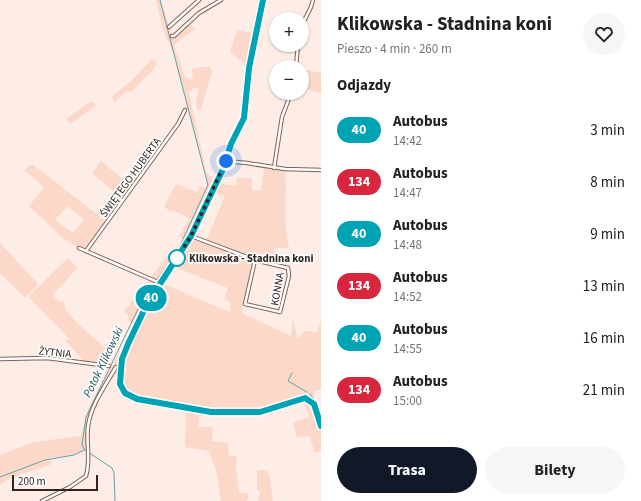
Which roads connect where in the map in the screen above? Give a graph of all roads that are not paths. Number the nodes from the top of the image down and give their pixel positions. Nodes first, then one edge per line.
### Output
1 (199, 0) edge
2 (221, 0) edge
3 (263, 0) edge
4 (313, 0) edge
5 (308, 12) edge
6 (169, 27) dead end
7 (172, 36) dead end
8 (288, 100) edge
9 (185, 110) dead end
10 (226, 161) junction
11 (274, 168) junction
12 (321, 170) edge
13 (191, 236) junction
14 (79, 248) dead end
15 (86, 251) junction
16 (255, 260) junction
17 (157, 282) junction
18 (0, 359) edge
19 (109, 366) dead end
20 (121, 368) junction
21 (321, 426) edge
22 (42, 501) edge

1 - 6 street
2 - 7 street
3 - 10 street
4 - 5 street
8 - 11 street
9 - 15 street, ŚWIĘTEGO HUBERTA
10 - 11 street
10 - 13 street
11 - 12 street
13 - 16 street, KONNA
13 - 17 street
14 - 15 street
15 - 17 street
16 - 16 street, KONNA
17 - 20 street
18 - 19 street, ŻYTNIA
20 - 21 street
20 - 22 street

